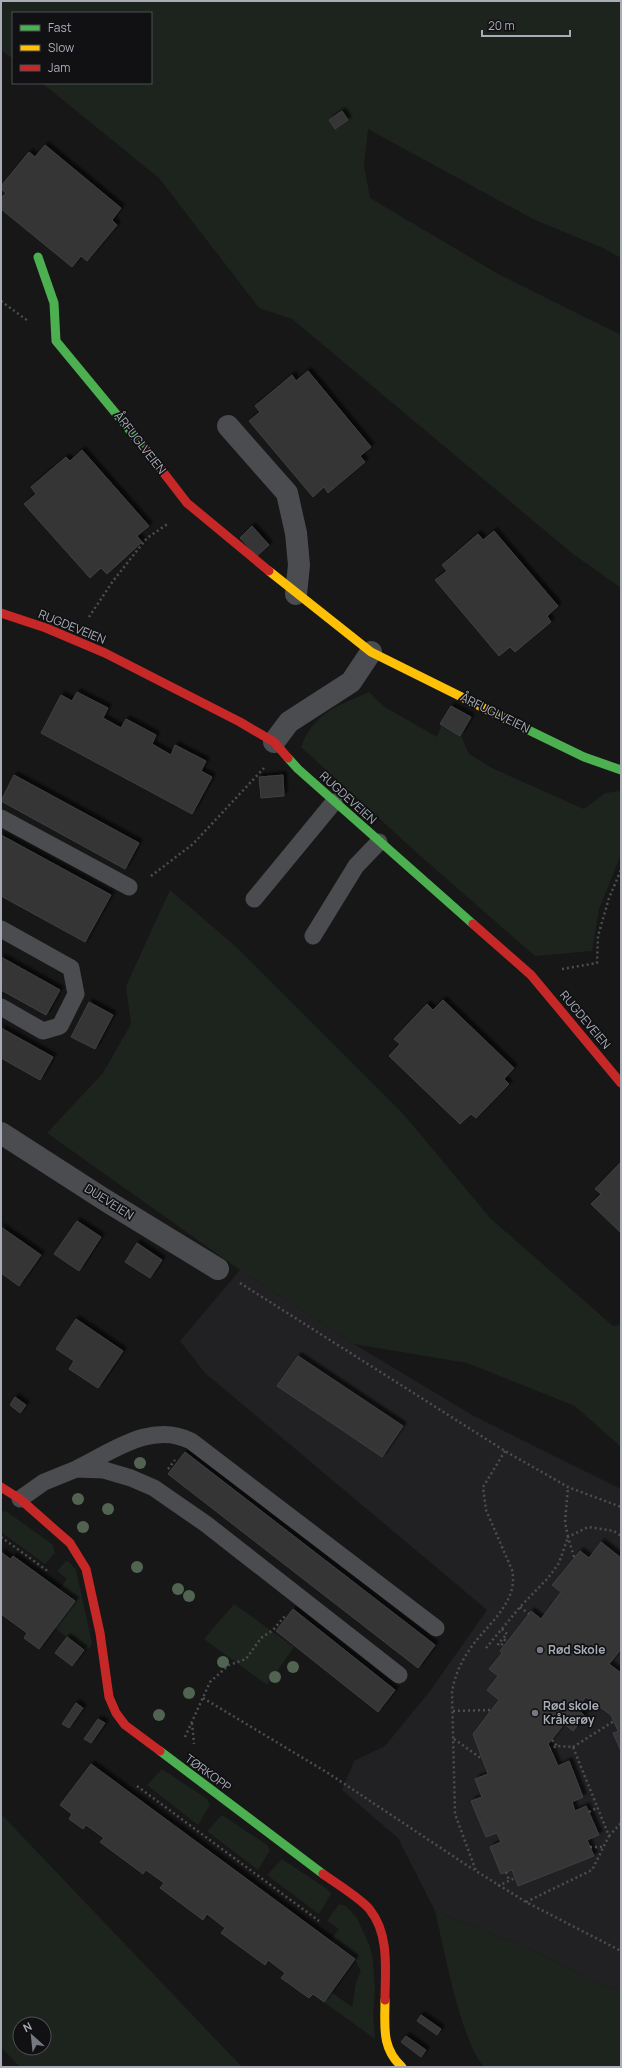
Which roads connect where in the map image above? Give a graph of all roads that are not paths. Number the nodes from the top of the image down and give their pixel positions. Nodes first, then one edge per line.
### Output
1 (38, 257) dead end
2 (228, 426) dead end
3 (296, 594) junction
4 (1, 613) edge
5 (371, 652) junction
6 (277, 745) junction
7 (621, 770) edge
8 (334, 802) junction
9 (1, 818) edge
10 (379, 842) junction
11 (129, 887) road end
12 (254, 898) dead end
13 (1, 929) edge
14 (314, 936) dead end
15 (1, 1007) edge
16 (621, 1082) edge
17 (1, 1133) edge
18 (218, 1269) road end
19 (76, 1469) junction
20 (1, 1487) edge
21 (20, 1499) junction
22 (436, 1628) dead end
23 (399, 1675) dead end
24 (402, 2067) edge

1 - 3 street, ÅRFUGLVEIEN
2 - 3 street
3 - 5 street, ÅRFUGLVEIEN
4 - 6 street, RUGDEVEIEN
5 - 6 street
5 - 7 street, ÅRFUGLVEIEN
6 - 8 street, RUGDEVEIEN
8 - 10 street, RUGDEVEIEN
8 - 12 lane
9 - 11 lane
10 - 14 lane
10 - 16 street, RUGDEVEIEN
13 - 15 lane
17 - 18 street, DUEVEIEN
19 - 21 lane
19 - 22 lane
19 - 23 lane
20 - 21 street, TØRKOPP
21 - 24 street, TØRKOPP

